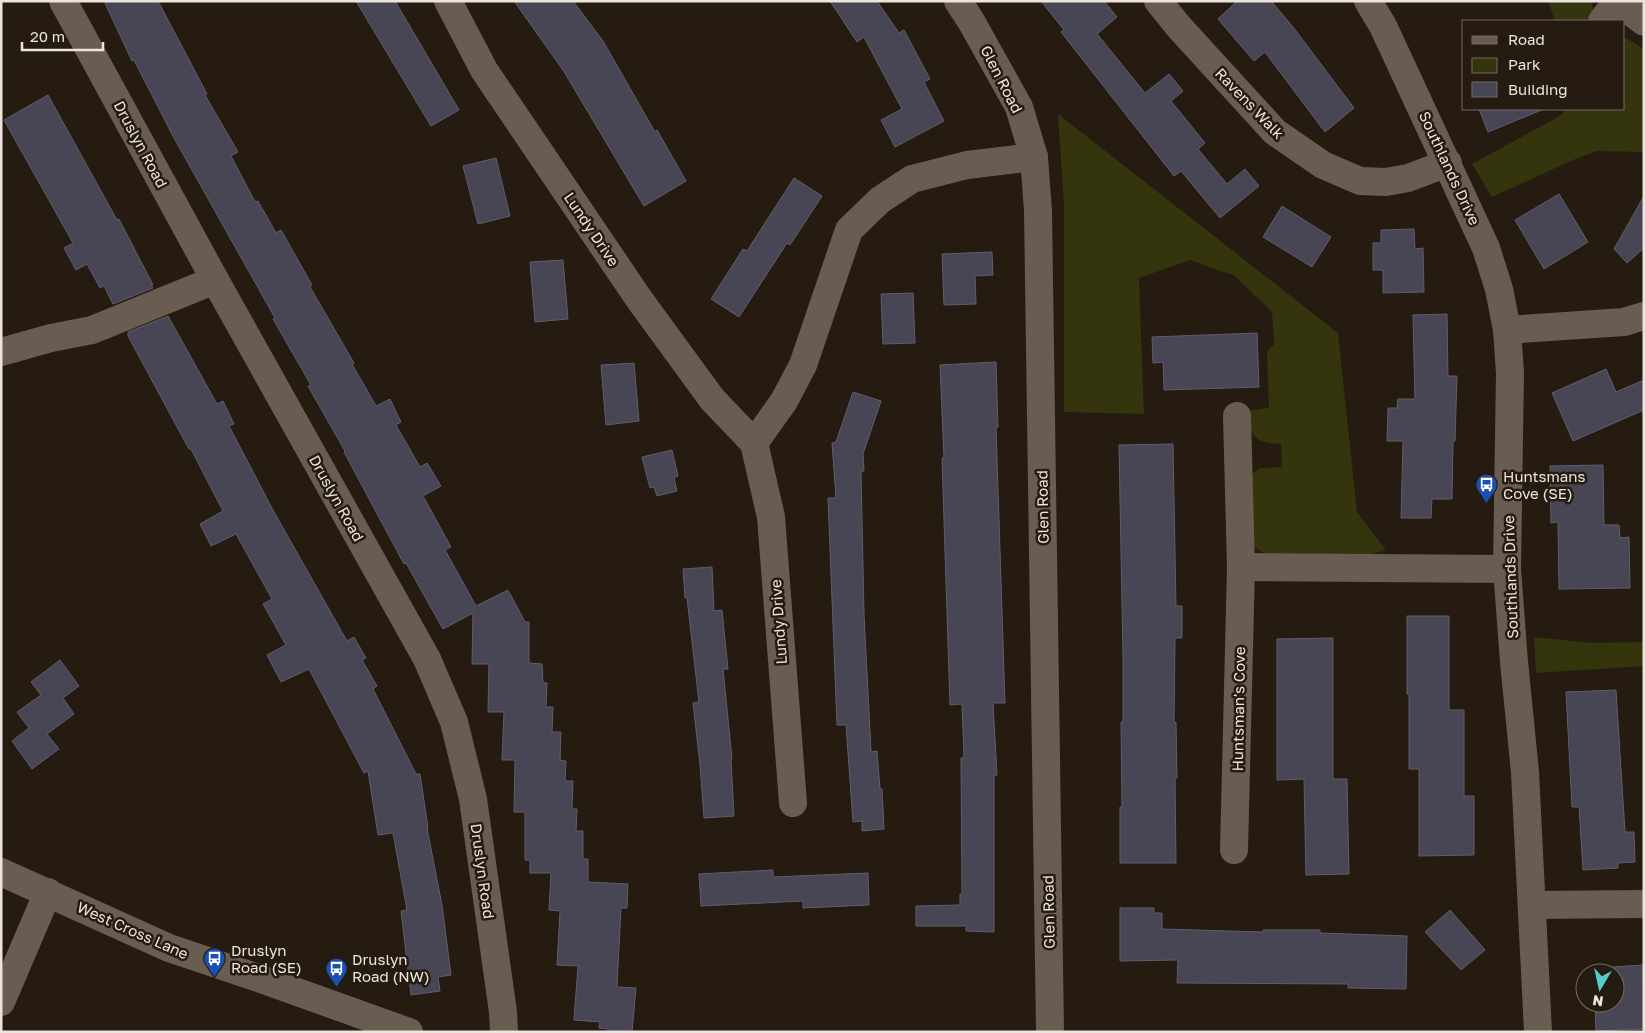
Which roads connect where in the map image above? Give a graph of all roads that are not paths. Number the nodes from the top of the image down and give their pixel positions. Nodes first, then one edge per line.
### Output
1 (63, 1) edge
2 (448, 1) edge
3 (958, 1) edge
4 (1158, 1) edge
5 (1368, 1) edge
6 (1603, 20) edge
7 (1644, 22) edge
8 (1034, 157) junction
9 (1448, 163) junction
10 (214, 280) junction
11 (1644, 316) edge
12 (1507, 330) junction
13 (1, 352) edge
14 (1237, 416) dead end
15 (754, 443) junction
16 (1241, 567) junction
17 (1507, 569) junction
18 (793, 803) dead end
19 (1234, 850) dead end
20 (1, 872) edge
21 (48, 892) junction
22 (1644, 904) edge
23 (1533, 905) junction
24 (1, 1002) edge
25 (409, 1032) edge
26 (504, 1032) edge
27 (1050, 1032) edge
28 (1538, 1032) edge

1 - 10 street, Druslyn Road
2 - 15 street, Lundy Drive
3 - 8 street, Glen Road
4 - 9 street, Ravens Walk
5 - 9 street, Southlands Drive
6 - 7 street
8 - 15 street
8 - 27 street, Glen Road
9 - 12 street, Southlands Drive
10 - 13 street
10 - 26 street, Druslyn Road
11 - 12 street
12 - 17 street, Southlands Drive
14 - 16 street, Huntsman's Cove
15 - 18 street, Lundy Drive
16 - 17 street
16 - 19 street, Huntsman's Cove
17 - 23 street, Southlands Drive
20 - 21 street, West Cross Lane
21 - 24 street
21 - 25 street, West Cross Lane
22 - 23 street
23 - 28 street, Southlands Drive

